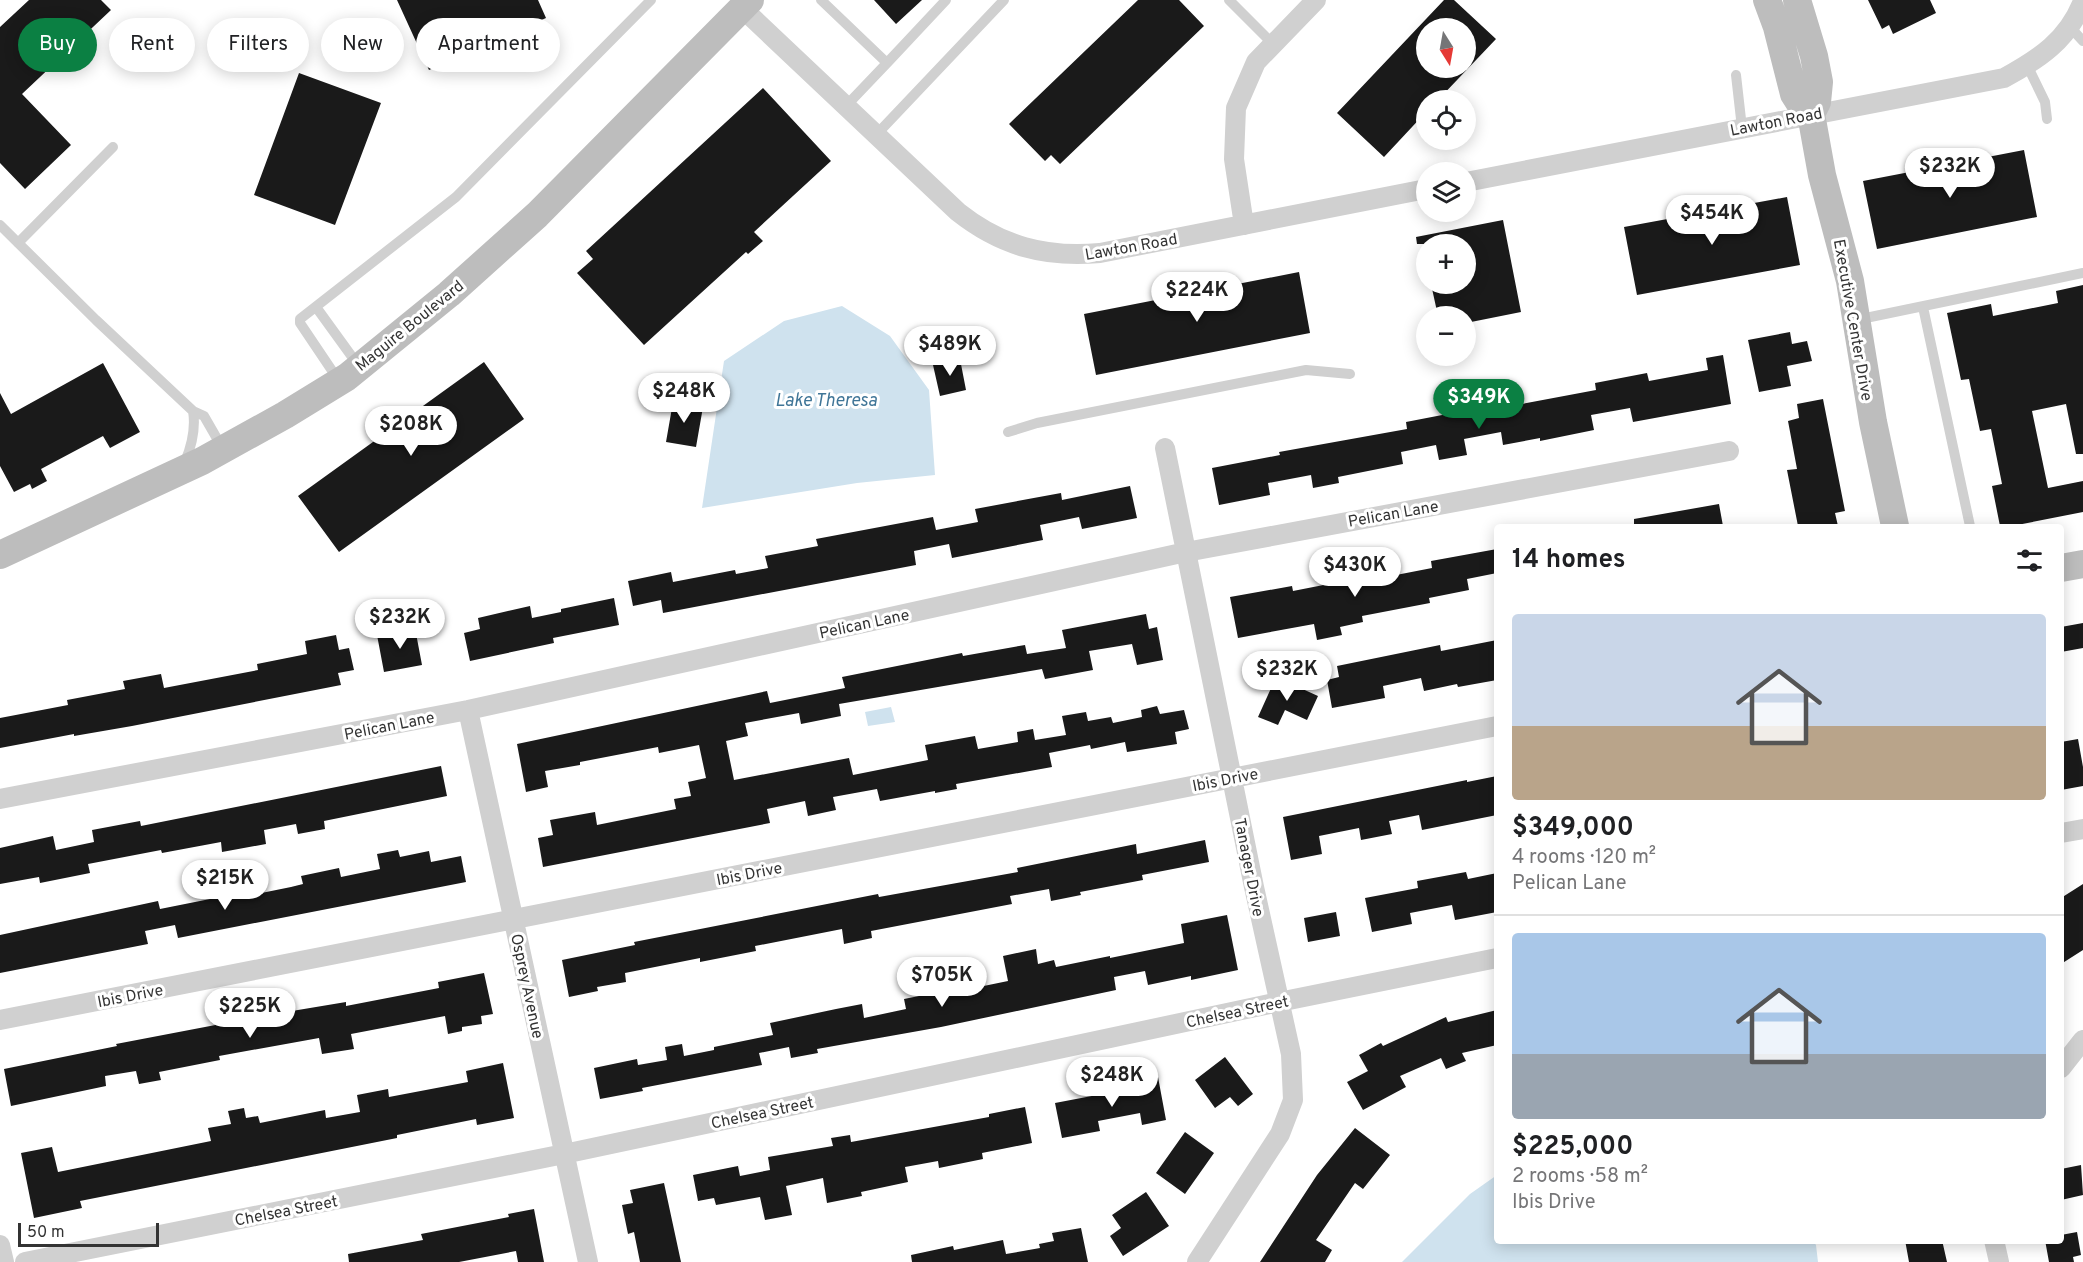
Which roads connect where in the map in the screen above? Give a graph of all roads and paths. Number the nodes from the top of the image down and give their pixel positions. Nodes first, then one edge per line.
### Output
1 (651, 0) edge
2 (821, 0) edge
3 (946, 0) edge
4 (1004, 0) edge
5 (1229, 0) edge
6 (1316, 0) edge
7 (1767, 0) edge
8 (1797, 0) edge
9 (2083, 1) edge
10 (746, 4) edge
11 (2077, 34) edge
12 (1273, 44) junction
13 (887, 63) junction
14 (2027, 65) junction
15 (1736, 75) dead end
16 (846, 106) junction
17 (1811, 114) junction
18 (2047, 119) dead end
19 (1742, 128) junction
20 (876, 135) junction
21 (113, 147) dead end
22 (1476, 180) edge
23 (1416, 191) edge
24 (0, 225) edge
25 (1244, 225) junction
26 (18, 243) junction
27 (2083, 273) edge
28 (1923, 307) junction
29 (316, 308) junction
30 (1856, 320) junction
31 (349, 374) junction
32 (1350, 374) dead end
33 (193, 411) junction
34 (1008, 432) dead end
35 (1165, 448) dead end
36 (223, 449) junction
37 (1730, 451) dead end
38 (182, 470) junction
39 (1895, 524) edge
40 (1970, 524) edge
41 (1186, 552) junction
42 (0, 555) edge
43 (2083, 564) edge
44 (2064, 567) edge
45 (468, 710) junction
46 (1494, 727) edge
47 (1233, 778) junction
48 (0, 799) edge
49 (2083, 829) edge
50 (2064, 832) edge
51 (514, 919) junction
52 (1494, 958) edge
53 (1279, 1002) junction
54 (0, 1020) edge
55 (2083, 1040) edge
56 (2064, 1064) edge
57 (564, 1154) junction
58 (1995, 1244) edge
59 (0, 1245) edge
60 (4, 1262) edge
61 (26, 1262) edge
62 (588, 1262) edge
63 (1197, 1262) edge
64 (1999, 1262) edge

1 - 29 lane
2 - 13 lane
3 - 13 lane
4 - 20 lane
5 - 12 lane
6 - 12 street
7 - 17 street, Executive Center Drive
8 - 17 street, Executive Center Drive
9 - 11 street, Lawton Road
10 - 16 street, Lawton Road
10 - 31 street, Maguire Boulevard
11 - 14 street, Lawton Road
12 - 25 street
13 - 16 lane
14 - 17 street, Lawton Road
14 - 18 lane
15 - 19 lane
16 - 20 street, Lawton Road
17 - 19 street, Lawton Road
17 - 30 street, Executive Center Drive
19 - 22 street, Lawton Road
20 - 25 street, Lawton Road
21 - 26 lane
23 - 25 street, Lawton Road
24 - 26 lane
26 - 33 lane
27 - 28 lane
28 - 30 lane
28 - 40 lane
29 - 31 lane
29 - 31 lane
30 - 39 street, Executive Center Drive
31 - 36 street, Maguire Boulevard
32 - 34 lane
33 - 36 lane
33 - 38 lane
35 - 41 street, Tanager Drive
36 - 38 street, Maguire Boulevard
37 - 41 street, Pelican Lane
38 - 42 street, Maguire Boulevard
41 - 45 street, Pelican Lane
41 - 47 street, Tanager Drive
43 - 44 street
45 - 48 street, Pelican Lane
45 - 51 street, Osprey Avenue
46 - 47 street, Ibis Drive
47 - 51 street, Ibis Drive
47 - 53 street, Tanager Drive
49 - 50 street
51 - 54 street, Ibis Drive
51 - 57 street, Osprey Avenue
52 - 53 street, Chelsea Street
53 - 57 street, Chelsea Street
53 - 63 street, Tanager Drive
55 - 56 street
57 - 61 street, Chelsea Street
57 - 62 street, Osprey Avenue
58 - 64 street
59 - 60 street

